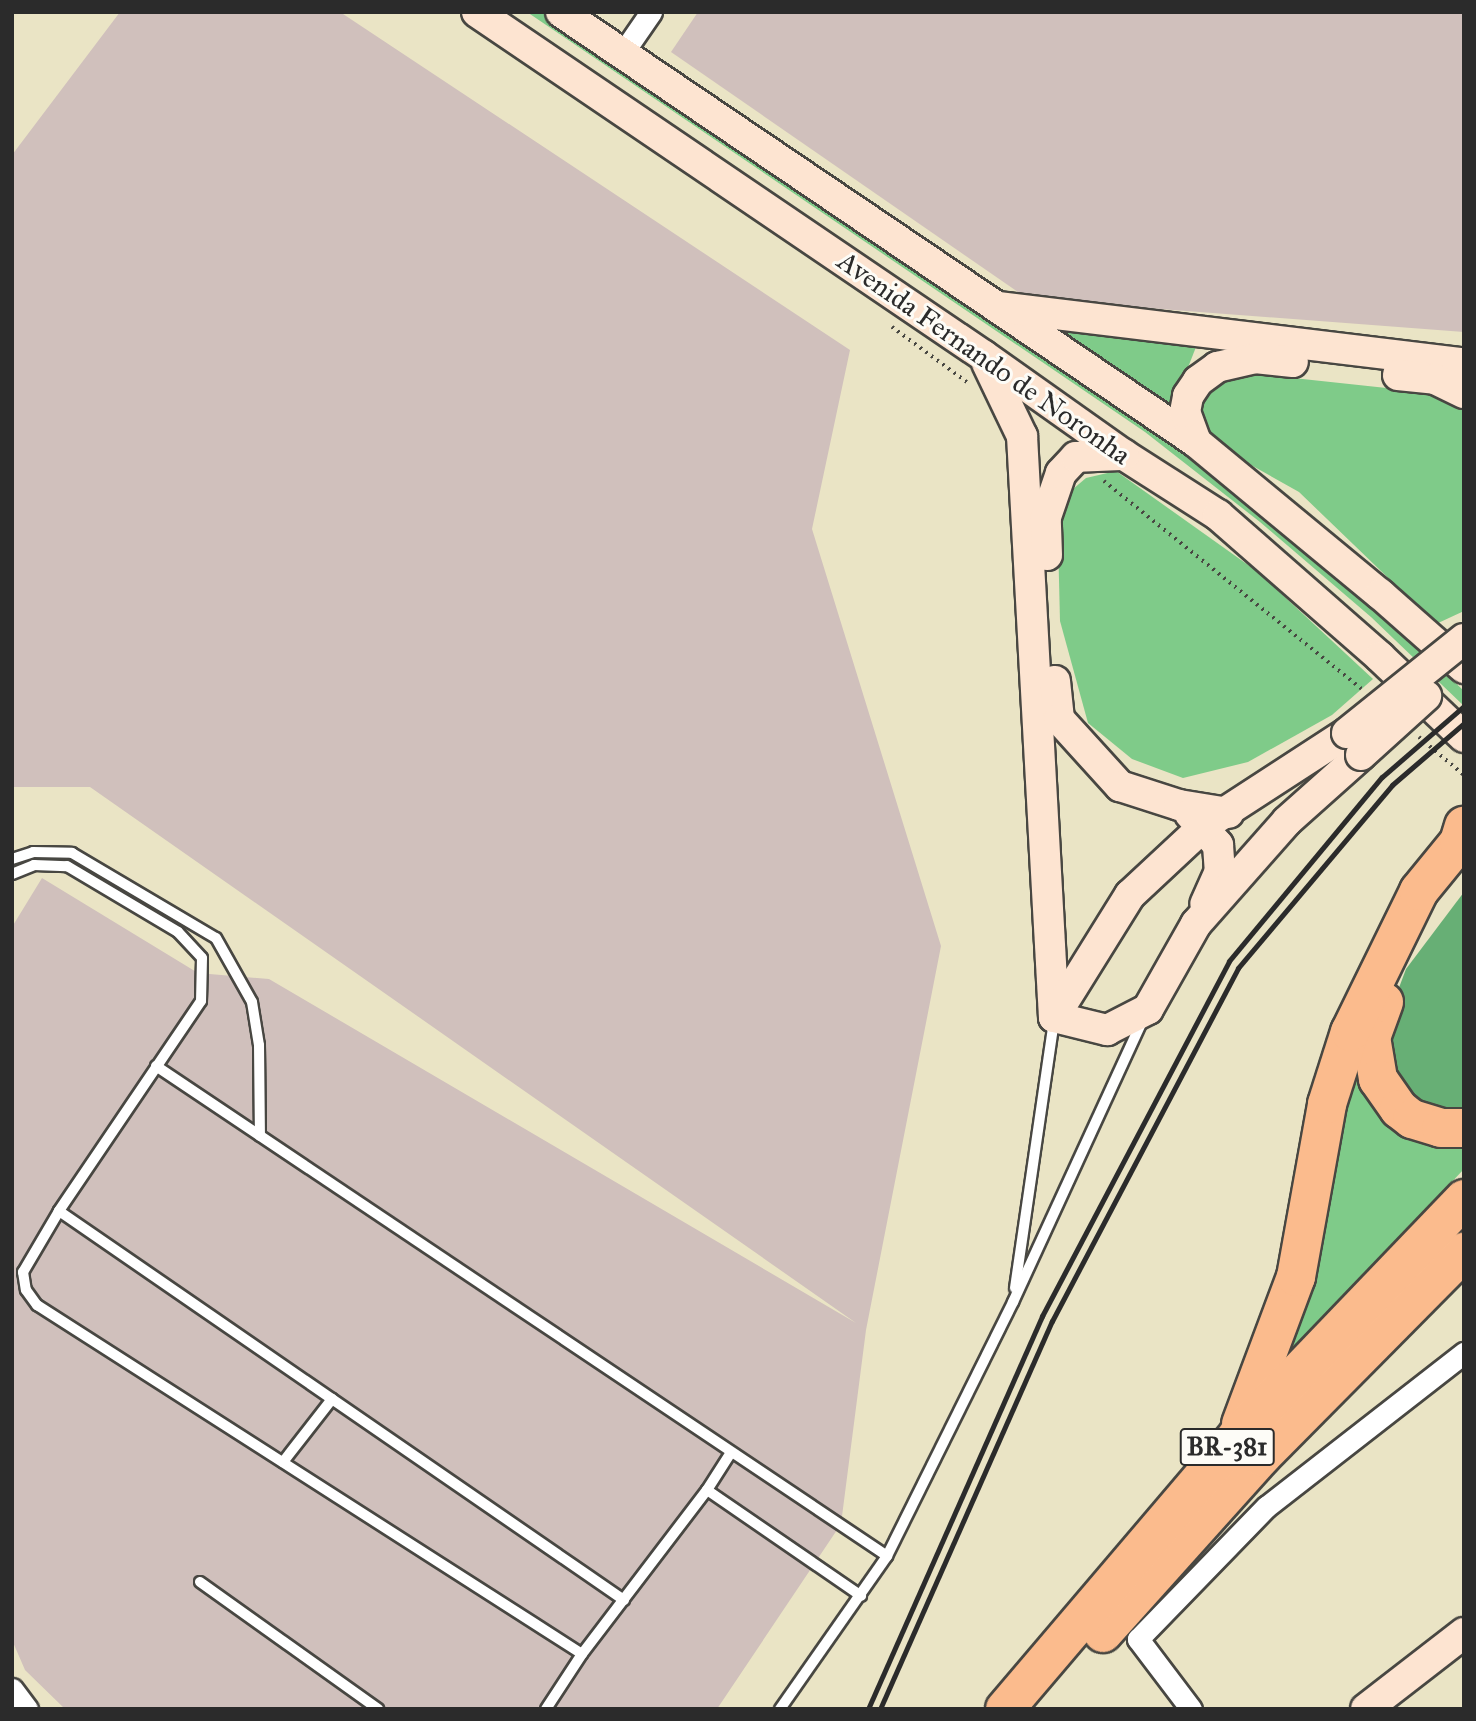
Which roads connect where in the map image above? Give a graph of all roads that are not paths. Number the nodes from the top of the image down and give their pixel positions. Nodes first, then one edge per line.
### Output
1 (477, 12) edge
2 (561, 12) edge
3 (651, 12) edge
4 (622, 54) junction
5 (989, 305) junction
6 (984, 356) junction
7 (1464, 363) edge
8 (1464, 393) edge
9 (1196, 442) junction
10 (1124, 455) junction
11 (1464, 639) edge
12 (1464, 666) edge
13 (1464, 737) edge
14 (1354, 744) junction
15 (1216, 820) junction
16 (1464, 826) edge
17 (12, 859) edge
18 (12, 874) edge
19 (1464, 879) edge
20 (1196, 925) junction
21 (1148, 1009) junction
22 (1054, 1017) junction
23 (156, 1066) junction
24 (1464, 1128) edge
25 (260, 1136) junction
26 (1464, 1199) edge
27 (59, 1211) junction
28 (1464, 1252) edge
29 (1013, 1301) junction
30 (1464, 1353) edge
31 (332, 1399) junction
32 (1238, 1435) junction
33 (730, 1454) junction
34 (283, 1462) junction
35 (707, 1490) junction
36 (887, 1556) junction
37 (200, 1583) dead end
38 (861, 1596) junction
39 (624, 1600) junction
40 (1464, 1633) edge
41 (582, 1654) junction
42 (12, 1689) edge
43 (27, 1709) edge
44 (378, 1709) edge
45 (546, 1709) edge
46 (780, 1709) edge
47 (1005, 1709) edge
48 (1038, 1709) edge
49 (1191, 1709) edge
50 (1366, 1709) edge

1 - 6 main road, Avenida Fernando de Noronha
2 - 4 main road, Avenida Fernando de Noronha
3 - 4 street
4 - 5 main road, Avenida Fernando de Noronha
5 - 7 main road
5 - 9 main road, Avenida Fernando de Noronha
6 - 10 main road, Avenida Fernando de Noronha
6 - 22 main road
8 - 9 main road
9 - 12 main road, Avenida Fernando de Noronha
10 - 13 main road, Avenida Fernando de Noronha
10 - 15 main road
11 - 14 main road, bridge
12 - 14 main road, bridge
14 - 15 main road
14 - 20 main road
15 - 20 main road
15 - 22 main road
16 - 32 highway
17 - 25 lane
18 - 23 lane
19 - 24 highway
20 - 21 main road
21 - 22 main road
21 - 29 lane
22 - 29 lane
23 - 25 lane
23 - 27 lane
25 - 33 lane
26 - 32 highway, BR-381
27 - 31 lane
27 - 34 lane
28 - 48 highway, BR-381
29 - 36 lane
30 - 49 street
31 - 34 lane
31 - 39 lane
32 - 47 highway, BR-381
33 - 35 lane
33 - 36 lane
34 - 41 lane
35 - 38 lane
35 - 39 lane
36 - 38 lane
37 - 44 lane
38 - 46 lane
39 - 41 lane
40 - 50 main road
41 - 45 lane
42 - 43 street

